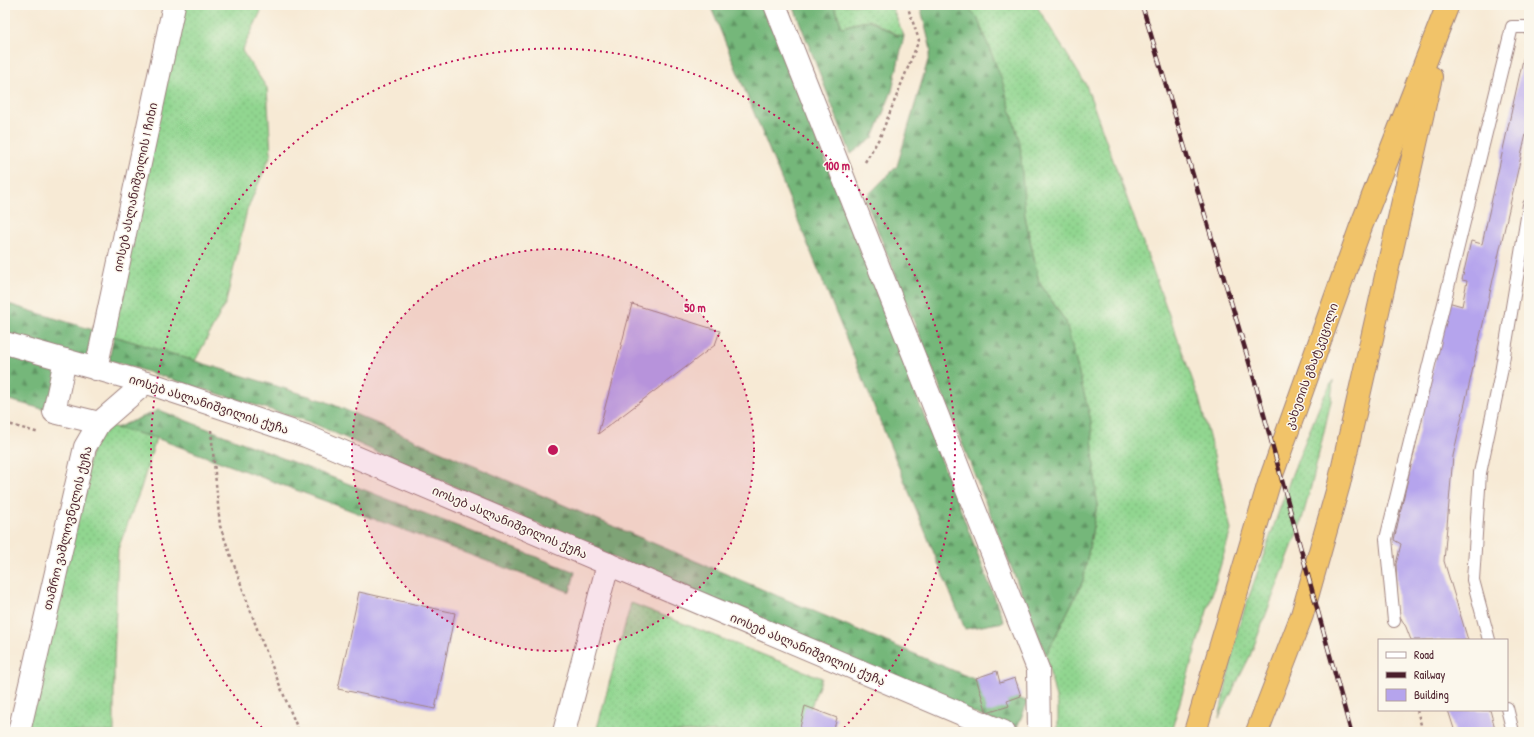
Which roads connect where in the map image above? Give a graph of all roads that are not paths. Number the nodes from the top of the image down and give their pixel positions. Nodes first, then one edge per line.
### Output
1 (174, 5) edge
2 (775, 5) edge
3 (1447, 6) edge
4 (1529, 27) edge
5 (1529, 205) edge
6 (5, 343) edge
7 (66, 360) junction
8 (96, 369) junction
9 (144, 383) junction
10 (99, 423) junction
11 (608, 564) junction
12 (1394, 622) dead end
13 (1489, 639) edge
14 (1508, 711) edge
15 (19, 732) edge
16 (564, 732) edge
17 (1004, 732) edge
18 (1039, 732) edge
19 (1195, 732) edge
20 (1257, 732) edge
21 (1513, 732) edge

1 - 8 street, იოსებ ასლანიშვილის I ჩიხი
2 - 18 street
3 - 19 highway, კახეთის გზატკეცილი
3 - 20 highway, კახეთის გზატკეცილი
4 - 12 lane
5 - 13 lane
6 - 7 street, იოსებ ასლანიშვილის ქუჩა
7 - 8 street, იოსებ ასლანიშვილის ქუჩა
7 - 10 street
8 - 9 street, იოსებ ასლანიშვილის ქუჩა
9 - 10 street, თამრო ვაშლოვნელის ქუჩა
9 - 11 street, იოსებ ასლანიშვილის ქუჩა
10 - 15 street, თამრო ვაშლოვნელის ქუჩა
11 - 16 street
11 - 17 street, იოსებ ასლანიშვილის ქუჩა
14 - 21 lane

